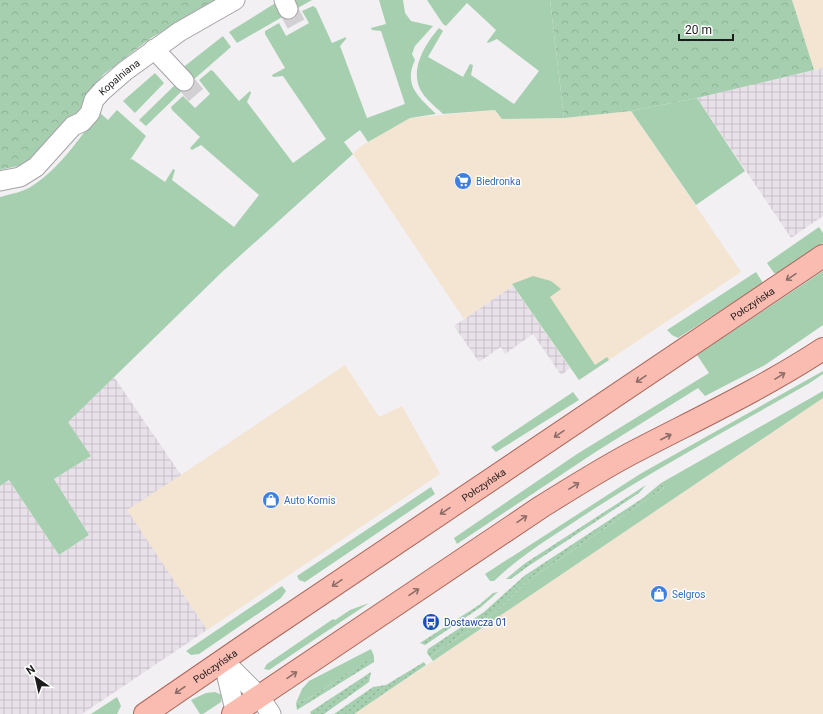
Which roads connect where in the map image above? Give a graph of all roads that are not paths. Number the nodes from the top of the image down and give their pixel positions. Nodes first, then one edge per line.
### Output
1 (235, 0) edge
2 (154, 49) junction
3 (184, 81) tunnel mouth
4 (0, 181) edge
5 (823, 256) edge
6 (823, 348) edge
7 (223, 660) junction
8 (265, 705) edge
9 (235, 713) edge
10 (145, 714) edge

1 - 2 street, Kopalniana
2 - 3 street
2 - 4 street, Kopalniana
5 -> 7 main road, Połczyńska
8 -> 6 main road
7 - 8 street
7 - 9 street
7 -> 10 main road, Połczyńska
8 - 9 main road

